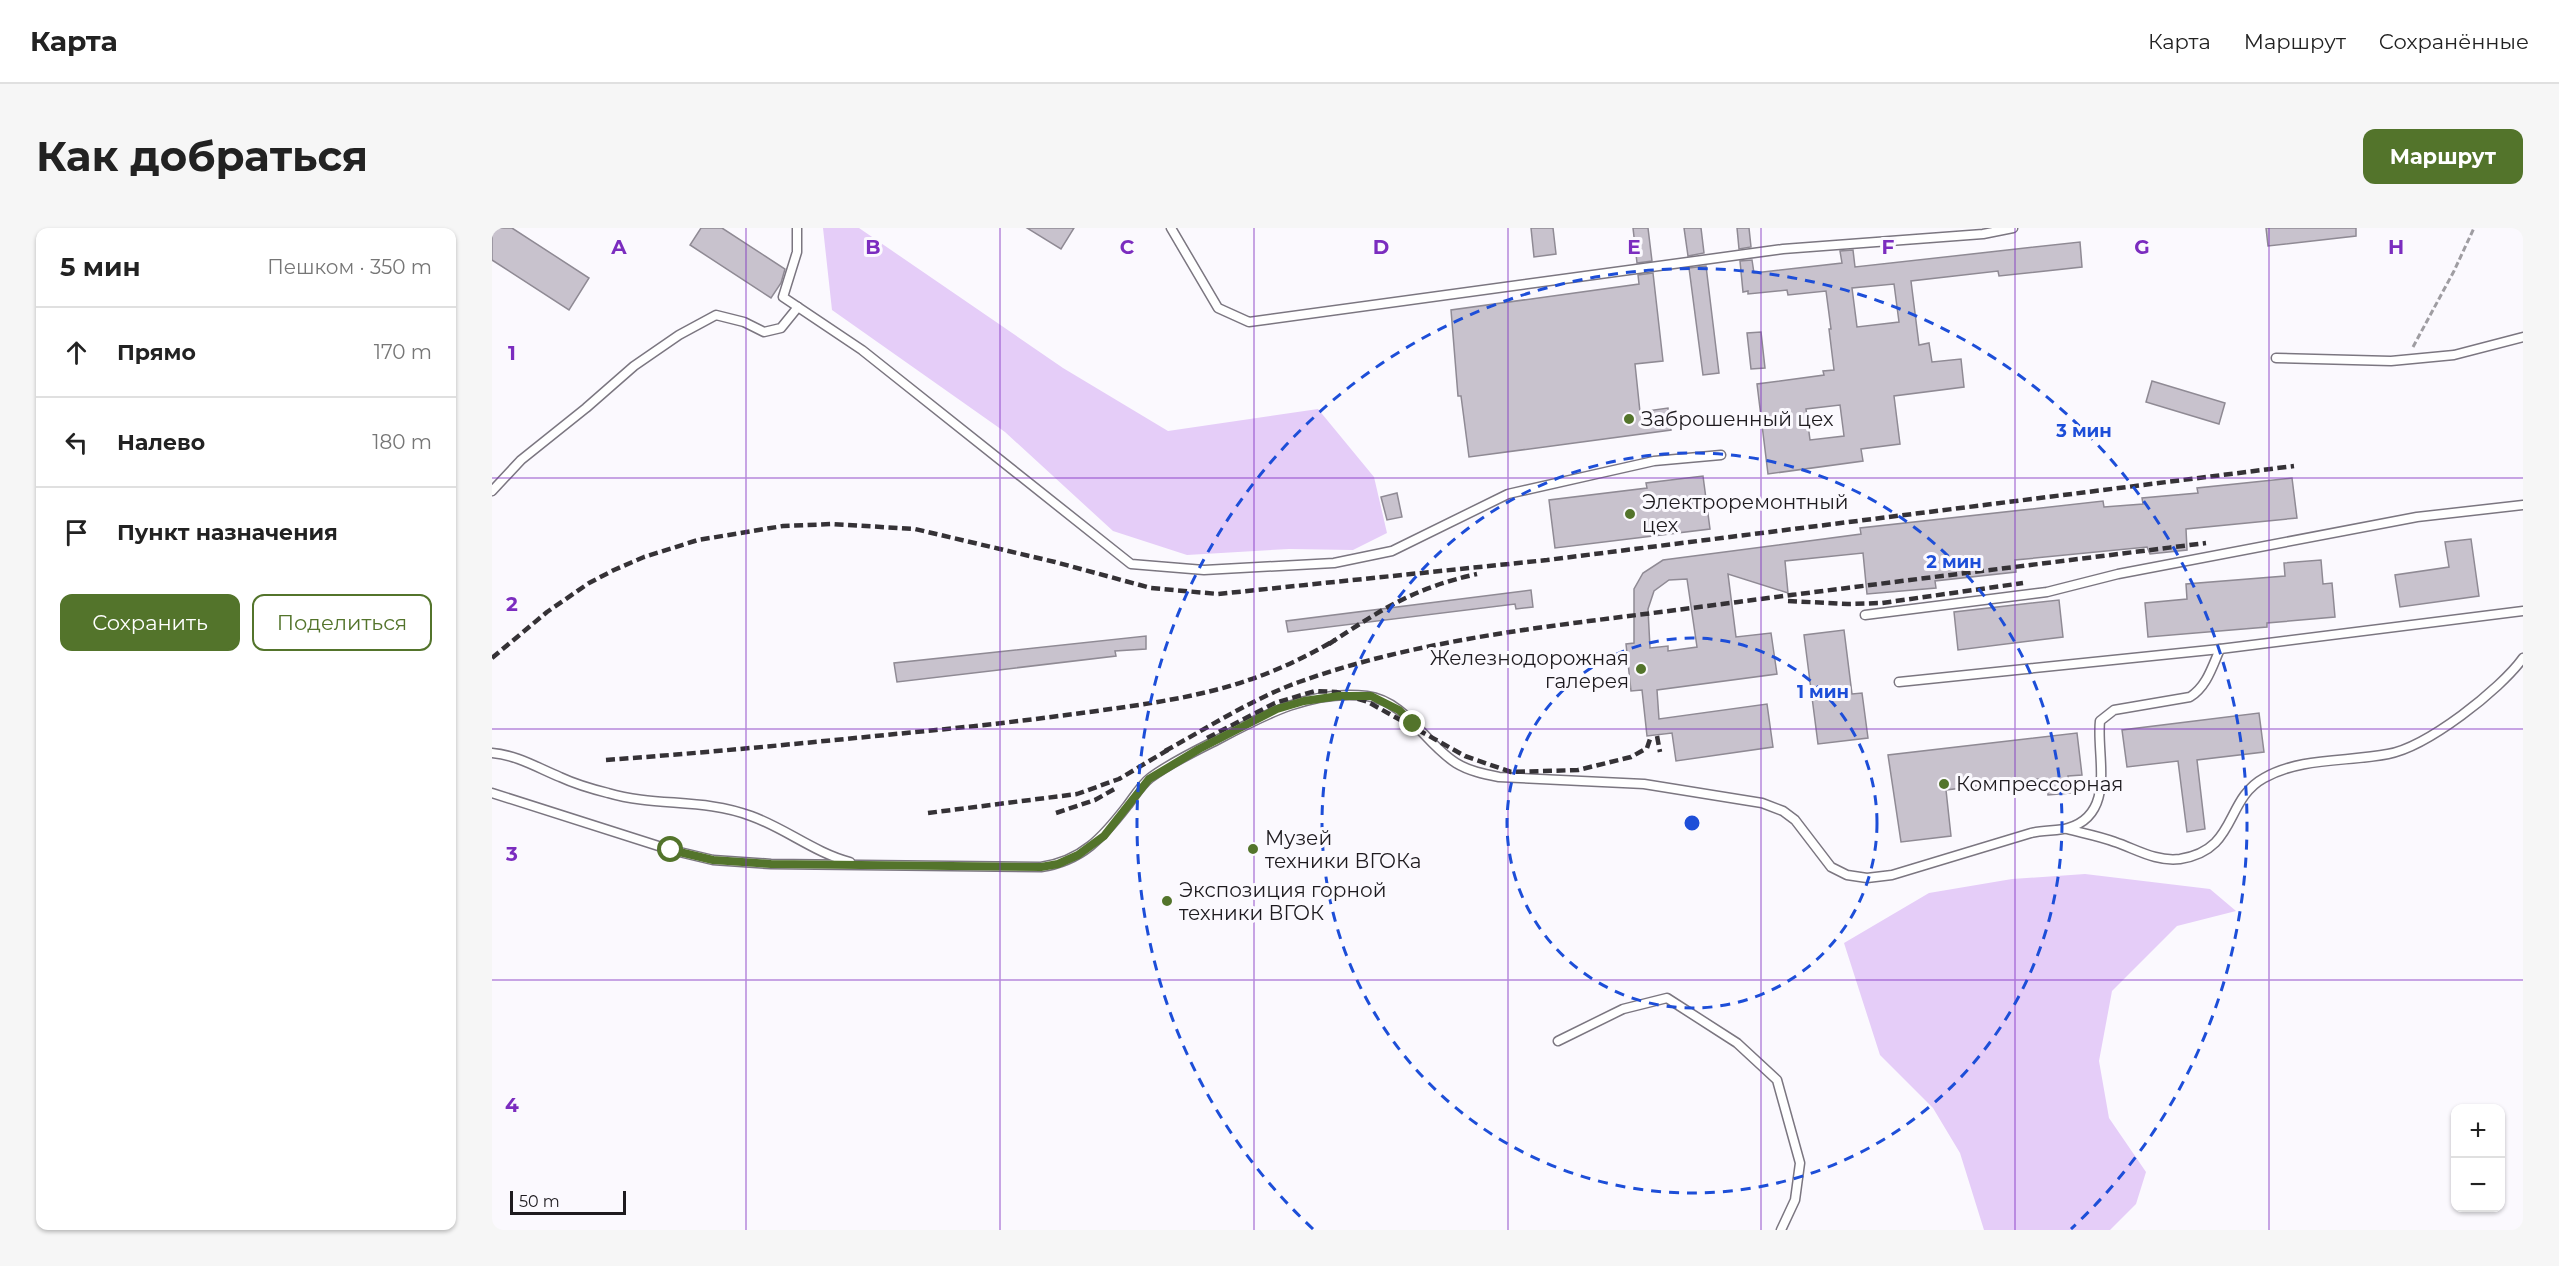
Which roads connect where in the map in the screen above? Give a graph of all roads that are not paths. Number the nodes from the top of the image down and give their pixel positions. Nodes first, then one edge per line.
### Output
1 (797, 228) edge
2 (1171, 228) edge
3 (2013, 228) edge
4 (798, 307) junction
5 (2523, 337) edge
6 (2276, 358) dead end
7 (1721, 455) dead end
8 (492, 491) edge
9 (2523, 504) edge
10 (2523, 611) edge
11 (1864, 615) dead end
12 (2220, 649) junction
13 (2523, 658) edge
14 (1899, 682) dead end
15 (492, 753) edge
16 (492, 793) edge
17 (2066, 829) junction
18 (865, 866) junction
19 (1558, 1041) dead end
20 (1781, 1230) edge

1 - 4 lane
2 - 3 lane
4 - 7 lane
4 - 8 lane
5 - 6 lane
9 - 11 lane
10 - 12 lane
12 - 14 lane
12 - 17 lane
13 - 17 lane
15 - 18 lane
16 - 18 lane
17 - 18 lane
19 - 20 lane

